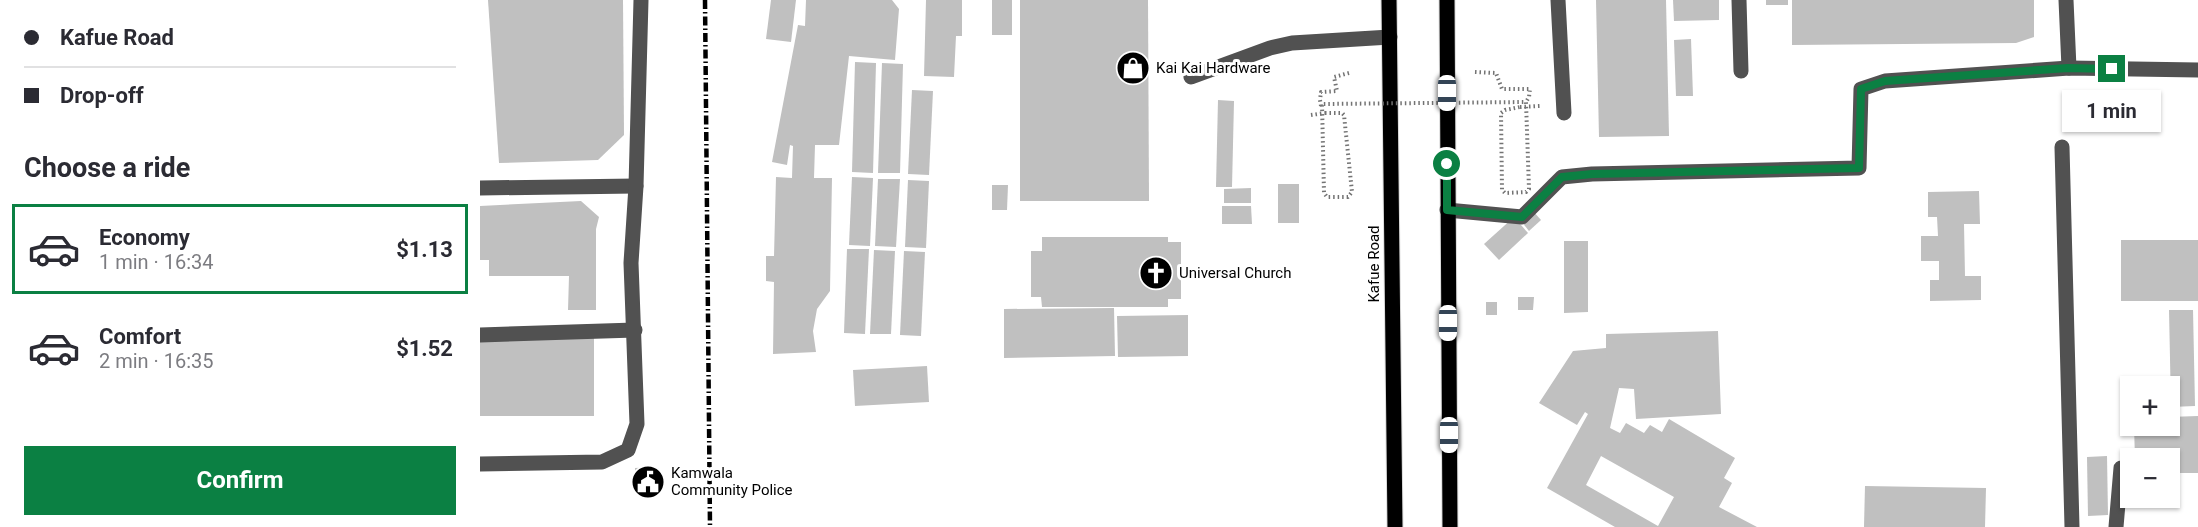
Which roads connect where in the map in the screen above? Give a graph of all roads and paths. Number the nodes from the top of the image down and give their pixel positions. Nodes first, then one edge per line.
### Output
1 (641, 0) edge
2 (1389, 0) edge
3 (1447, 0) edge
4 (1558, 0) edge
5 (1739, 0) edge
6 (2066, 0) edge
7 (1390, 37) junction
8 (2068, 68) junction
9 (2198, 70) edge
10 (1741, 71) dead end
11 (1475, 72) dead end
12 (1349, 73) dead end
13 (1191, 77) dead end
14 (1526, 102) junction
15 (1321, 106) junction
16 (1540, 106) dead end
17 (1564, 113) dead end
18 (1311, 115) dead end
19 (2062, 147) dead end
20 (636, 186) junction
21 (480, 188) edge
22 (1447, 210) junction
23 (635, 330) junction
24 (480, 335) edge
25 (480, 464) edge
26 (2120, 480) edge
27 (1395, 527) edge
28 (1450, 527) edge
29 (2072, 527) edge
30 (2116, 527) edge

1 - 20 street
2 - 7 main road, Kafue Road
3 - 22 main road
4 - 17 street
5 - 10 street
6 - 8 street
7 - 13 street
7 - 27 main road, Kafue Road
8 - 9 street
8 - 22 street
11 - 14 path
12 - 15 path
14 - 15 path, bridge
14 - 16 path, bridge
15 - 18 path, bridge
19 - 29 street
20 - 21 street
20 - 23 street
22 - 28 main road
23 - 24 street
23 - 25 street
26 - 30 street

